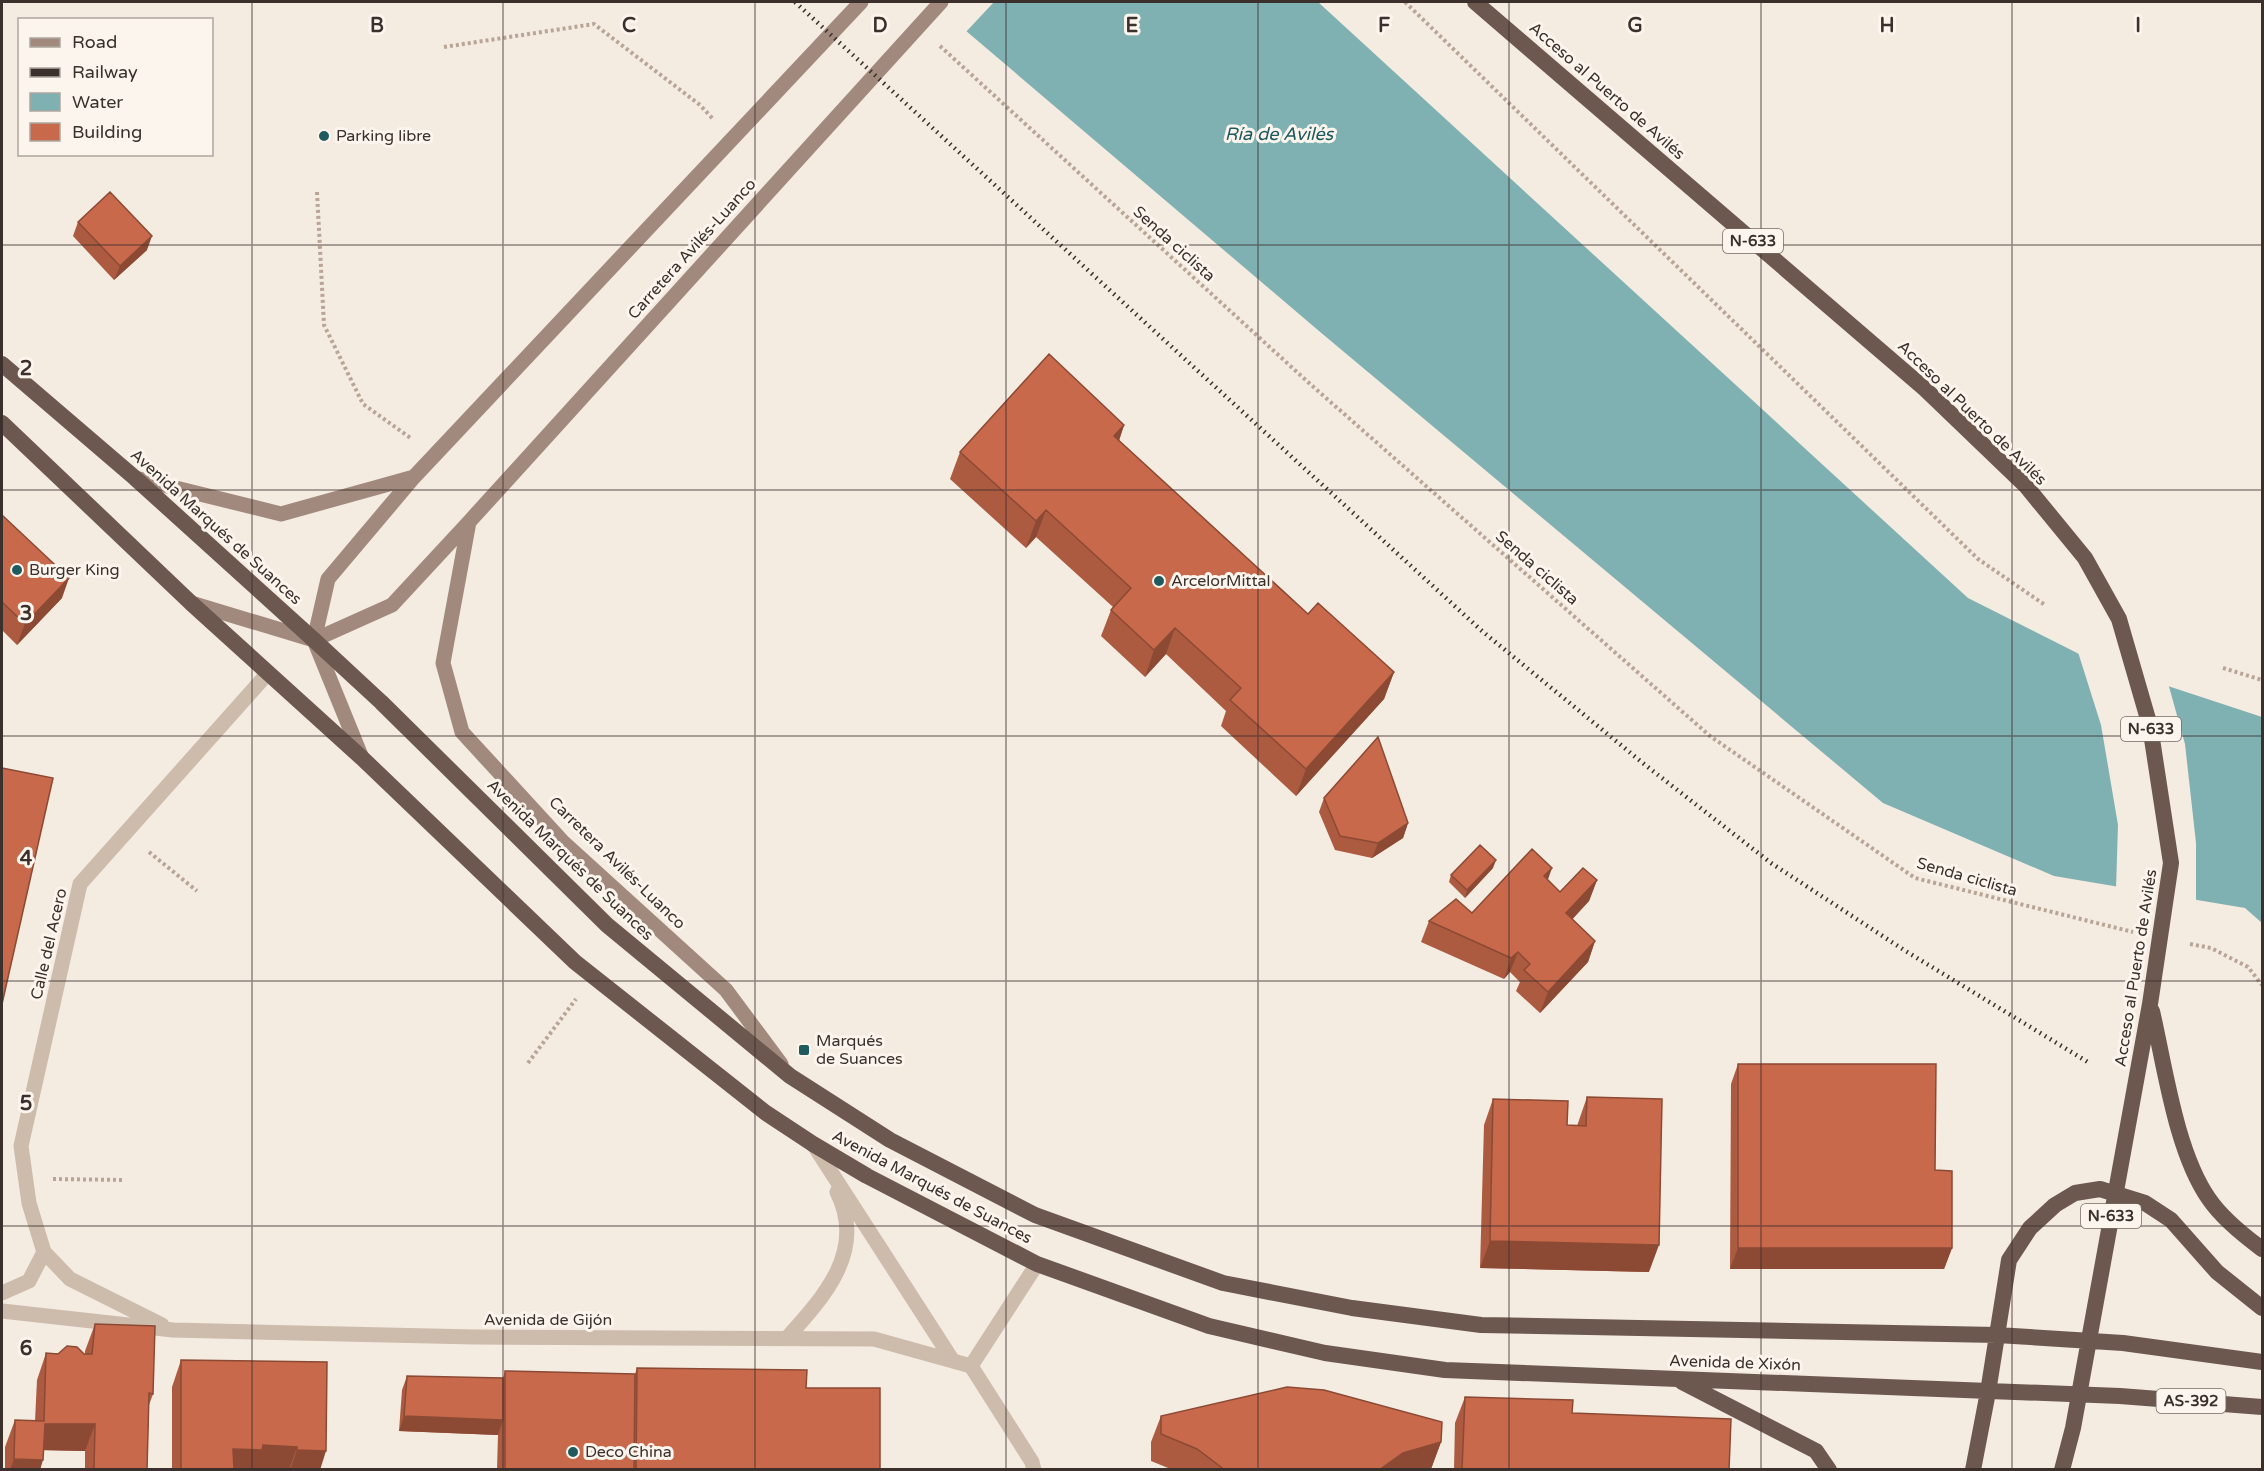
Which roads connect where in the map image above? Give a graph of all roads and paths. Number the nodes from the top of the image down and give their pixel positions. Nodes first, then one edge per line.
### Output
1 (861, 2) edge
2 (941, 2) edge
3 (1405, 2) edge
4 (1475, 2) edge
5 (934, 41) dead end
6 (444, 47) dead end
7 (700, 105) dead end
8 (317, 192) dead end
9 (2, 364) edge
10 (2, 423) edge
11 (435, 455) junction
12 (414, 477) junction
13 (135, 478) junction
14 (470, 522) junction
15 (191, 603) junction
16 (2045, 605) dead end
17 (314, 640) junction
18 (2223, 668) dead end
19 (268, 673) junction
20 (2262, 680) edge
21 (362, 758) junction
22 (126, 833) junction
23 (197, 891) dead end
24 (2136, 933) dead end
25 (2189, 944) dead end
26 (593, 976) junction
27 (2262, 985) edge
28 (2150, 1004) junction
29 (528, 1063) dead end
30 (790, 1076) junction
31 (813, 1144) junction
32 (26, 1179) junction
33 (125, 1180) dead end
34 (2262, 1249) edge
35 (44, 1252) junction
36 (1037, 1264) junction
37 (1223, 1283) joint
38 (2, 1293) edge
39 (2262, 1308) edge
40 (2, 1311) edge
41 (1209, 1326) joint
42 (173, 1330) junction
43 (1997, 1335) junction
44 (786, 1339) junction
45 (953, 1361) junction
46 (2262, 1362) edge
47 (971, 1366) junction
48 (1676, 1379) junction
49 (1988, 1392) junction
50 (2262, 1407) edge
51 (2067, 1452) junction
52 (1034, 1470) edge
53 (1829, 1470) edge
54 (1973, 1470) edge
55 (2062, 1470) edge
56 (2073, 1470) edge

1 - 11 main road
2 - 14 main road, Carretera Avilés-Luanco
3 - 16 path
4 - 28 highway, Acceso al Puerto de Avilés / N-633
5 - 24 path, Senda ciclista
6 - 7 path
8 - 11 path
9 - 13 highway, Avenida Marqués de Suances
10 - 15 highway, Avenida Marqués de Suances
11 - 12 main road
12 - 13 main road
12 - 17 main road
13 - 17 highway, Avenida Marqués de Suances
14 - 17 main road, Carretera Avilés-Luanco
14 - 30 main road, Carretera Avilés-Luanco
15 - 17 main road
15 - 19 highway, Avenida Marqués de Suances
17 - 21 main road
17 - 30 highway, Avenida Marqués de Suances
18 - 20 path
19 - 21 highway, Avenida Marqués de Suances
19 - 22 street, Calle del Acero
21 - 26 highway, Avenida Marqués de Suances
22 - 23 path
22 - 32 street, Calle del Acero
25 - 27 path
26 - 29 path
26 - 31 highway, Avenida Marqués de Suances
28 - 34 highway
28 - 51 highway, Acceso al Puerto de Avilés / N-633
30 - 37 highway, Avenida Marqués de Suances
31 - 36 highway, Avenida Marqués de Suances
31 - 44 street
31 - 45 street
32 - 33 path
32 - 35 street, Calle del Acero
35 - 38 street
35 - 42 street, Calle del Acero
36 - 41 highway, Avenida Marqués de Suances
36 - 47 street
37 - 43 highway, Avenida de Xixón
39 - 43 highway
40 - 42 street, Avenida de Gijón
41 - 48 highway, Avenida de Xixón
42 - 44 street, Avenida de Gijón
43 - 46 highway, Avenida de Xixón
43 - 49 highway
44 - 45 street, Avenida de Gijón
45 - 47 street, Avenida de Gijón
47 - 52 street
48 - 49 highway, Avenida de Xixón
48 - 53 highway
49 - 50 highway, Avenida de Xixón / AS-392
49 - 54 highway
51 - 55 highway, N-633
51 - 56 highway

